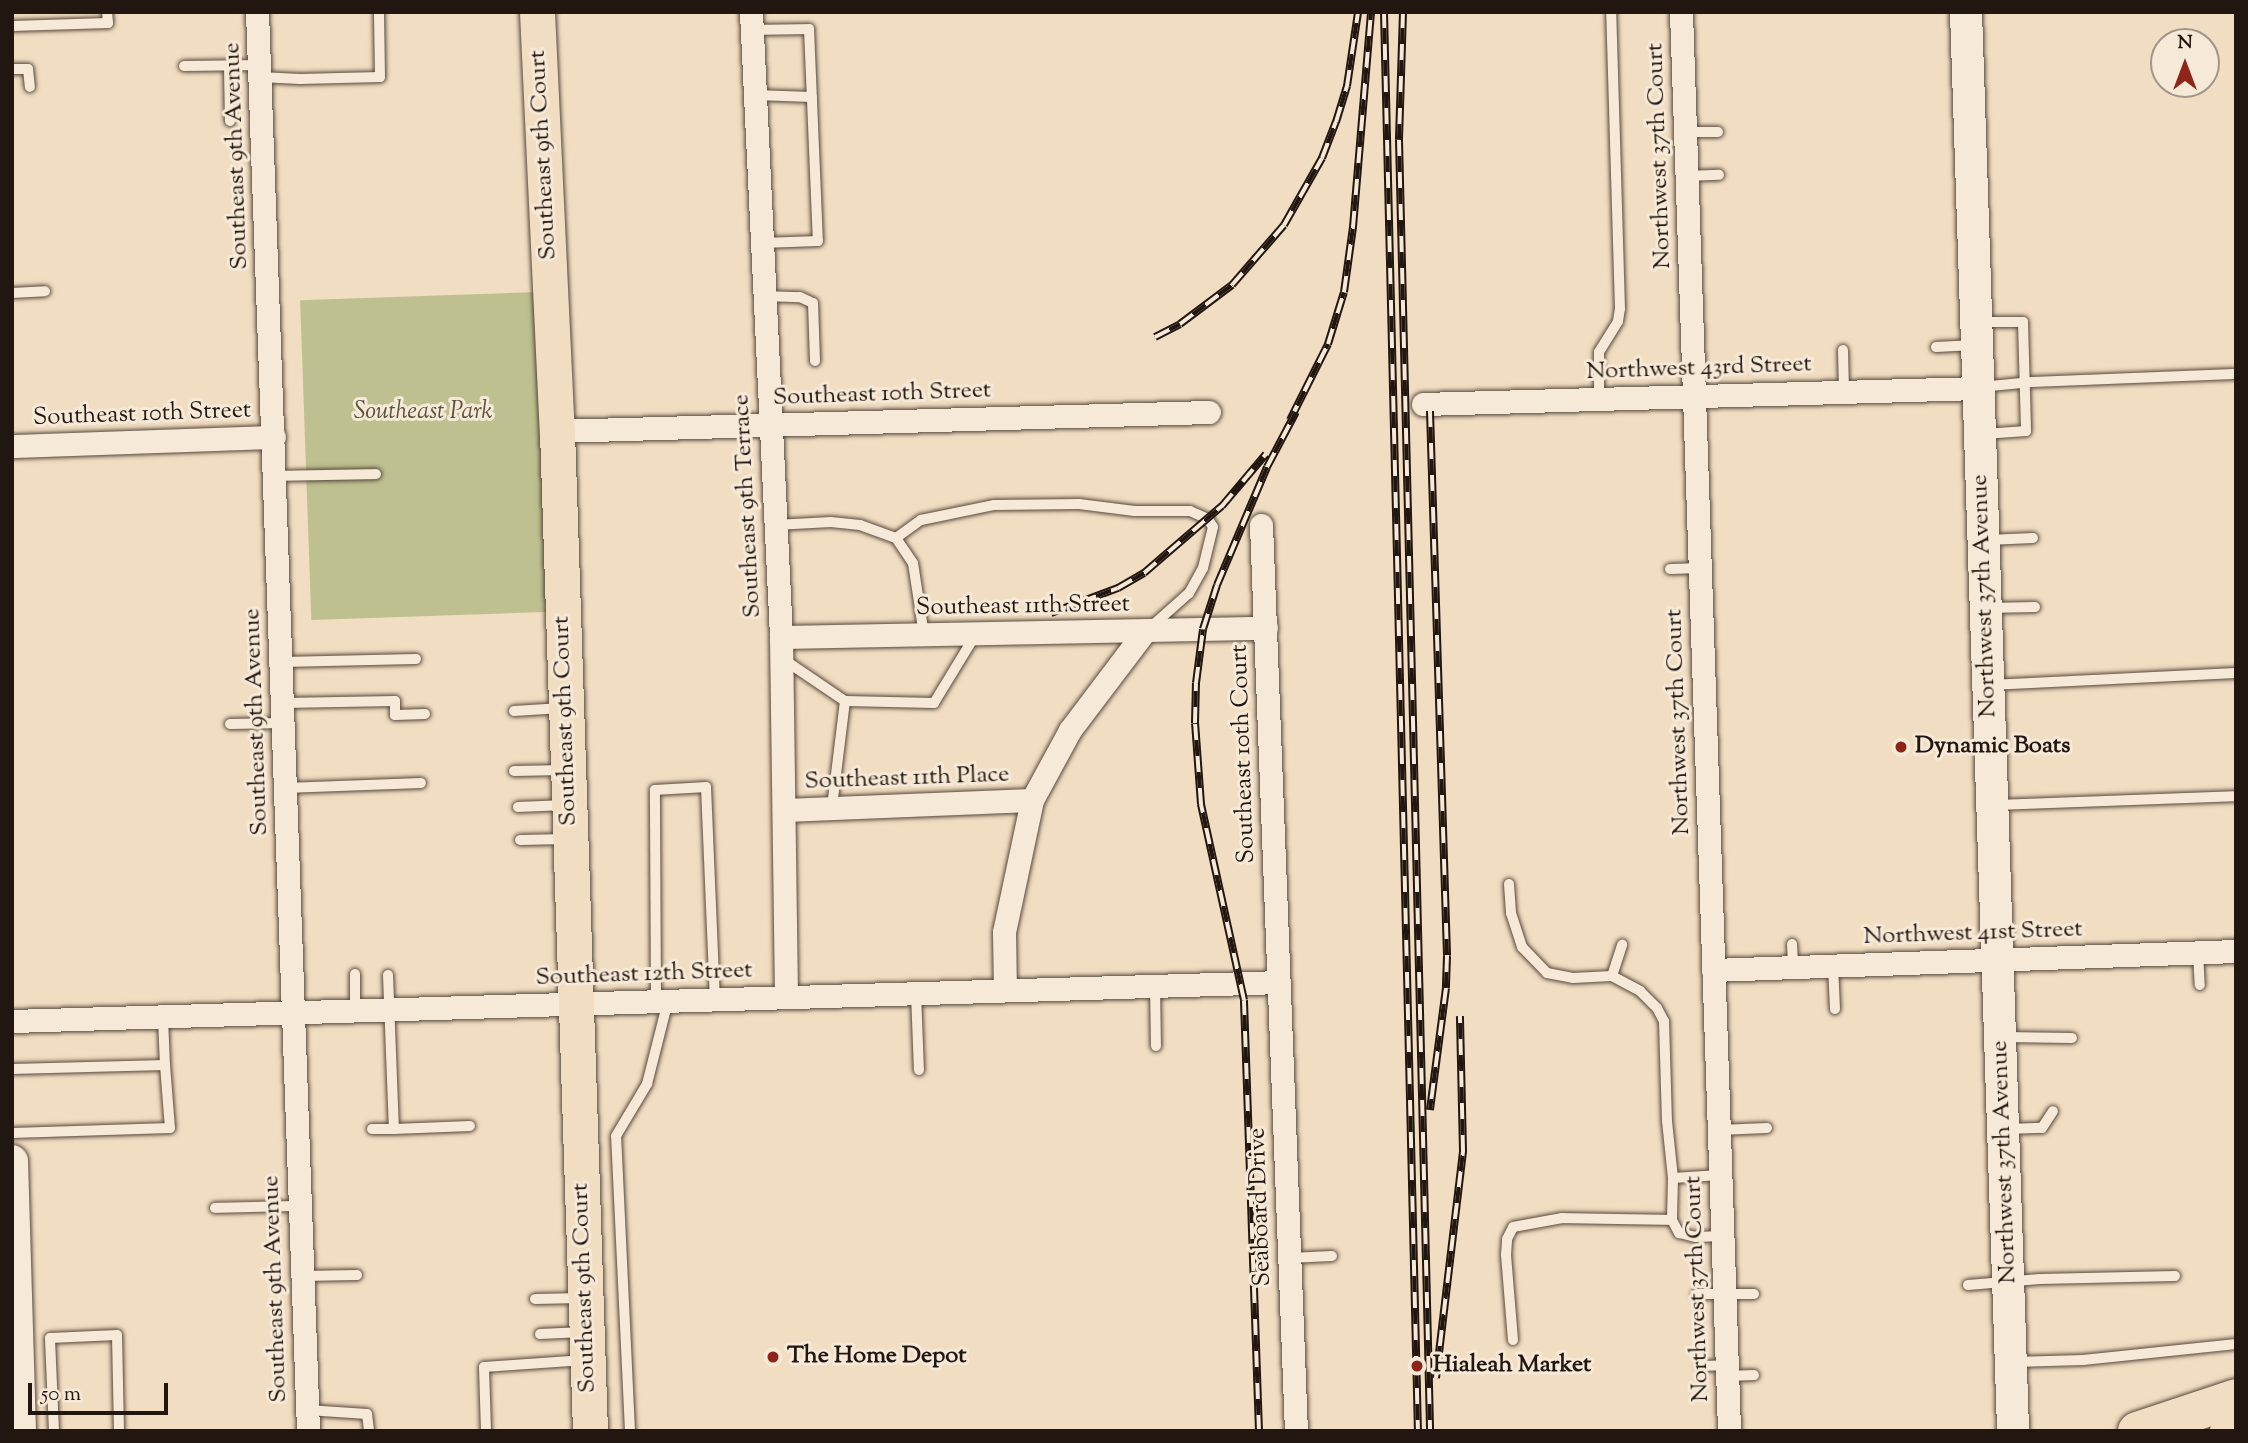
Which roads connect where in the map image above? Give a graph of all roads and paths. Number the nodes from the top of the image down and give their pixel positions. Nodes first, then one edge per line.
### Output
1 (107, 12) edge
2 (257, 12) edge
3 (379, 12) edge
4 (537, 12) edge
5 (1611, 12) edge
6 (1681, 12) edge
7 (1966, 12) edge
8 (751, 21) edge
9 (12, 26) edge
10 (184, 66) dead end
11 (229, 66) junction
12 (12, 69) edge
13 (260, 71) junction
14 (30, 86) dead end
15 (754, 95) junction
16 (812, 97) junction
17 (230, 121) dead end
18 (1685, 132) junction
19 (1718, 132) dead end
20 (1686, 176) junction
21 (1719, 176) dead end
22 (761, 243) junction
23 (45, 291) dead end
24 (12, 293) edge
25 (764, 296) junction
26 (1976, 334) junction
27 (1936, 347) dead end
28 (1843, 350) dead end
29 (815, 362) dead end
30 (2234, 374) dead end
31 (2024, 385) junction
32 (1978, 387) junction
33 (1844, 391) junction
34 (1695, 395) junction
35 (1599, 398) junction
36 (1423, 404) dead end
37 (1209, 412) dead end
38 (770, 425) junction
39 (557, 430) junction
40 (1979, 434) junction
41 (274, 437) junction
42 (12, 446) edge
43 (376, 474) dead end
44 (275, 476) junction
45 (775, 525) junction
46 (1261, 525) dead end
47 (896, 538) junction
48 (2034, 538) dead end
49 (1983, 540) junction
50 (1701, 568) junction
51 (1670, 569) dead end
52 (2035, 607) dead end
53 (1985, 608) junction
54 (1266, 628) junction
55 (1144, 632) junction
56 (976, 634) junction
57 (925, 635) junction
58 (781, 648) junction
59 (416, 659) dead end
60 (281, 662) junction
61 (2236, 673) edge
62 (1988, 685) junction
63 (845, 701) junction
64 (565, 708) junction
65 (514, 711) dead end
66 (283, 713) junction
67 (425, 714) dead end
68 (230, 724) dead end
69 (567, 770) junction
70 (514, 771) dead end
71 (421, 783) dead end
72 (285, 788) junction
73 (2236, 796) edge
74 (1032, 800) junction
75 (568, 805) junction
76 (1992, 805) junction
77 (518, 807) dead end
78 (832, 807) junction
79 (784, 810) junction
80 (569, 839) junction
81 (520, 840) dead end
82 (1509, 884) dead end
83 (1622, 945) dead end
84 (2236, 951) edge
85 (2198, 952) junction
86 (1998, 960) junction
87 (1833, 965) junction
88 (1713, 970) junction
89 (355, 974) dead end
90 (388, 975) dead end
91 (1612, 976) junction
92 (1278, 982) junction
93 (1155, 985) junction
94 (2200, 985) dead end
95 (1005, 990) junction
96 (915, 993) junction
97 (786, 997) junction
98 (715, 999) junction
99 (662, 1001) junction
100 (574, 1004) junction
101 (1835, 1009) dead end
102 (389, 1010) junction
103 (355, 1012) junction
104 (292, 1014) junction
105 (163, 1018) junction
106 (12, 1021) edge
107 (2001, 1037) junction
108 (2072, 1038) dead end
109 (1156, 1045) dead end
110 (165, 1065) junction
111 (12, 1069) edge
112 (919, 1070) dead end
113 (2053, 1111) dead end
114 (470, 1126) dead end
115 (1767, 1128) dead end
116 (372, 1129) dead end
117 (394, 1129) junction
118 (1719, 1129) junction
119 (2005, 1129) junction
120 (12, 1133) edge
121 (12, 1161) edge
122 (1720, 1175) junction
123 (1673, 1178) junction
124 (299, 1206) junction
125 (215, 1208) dead end
126 (13, 1209) edge
127 (1672, 1220) junction
128 (1722, 1236) junction
129 (1332, 1256) dead end
130 (1289, 1258) junction
131 (357, 1275) dead end
132 (302, 1276) junction
133 (2175, 1276) dead end
134 (2009, 1281) junction
135 (1968, 1285) dead end
136 (1725, 1293) junction
137 (1697, 1294) dead end
138 (1754, 1294) dead end
139 (535, 1299) dead end
140 (586, 1330) junction
141 (540, 1334) dead end
142 (1513, 1340) dead end
143 (2236, 1345) edge
144 (2011, 1362) junction
145 (1702, 1366) dead end
146 (1727, 1370) junction
147 (1754, 1375) dead end
148 (2236, 1398) edge
149 (307, 1420) edge
150 (2236, 1429) edge
151 (20, 1431) edge
152 (54, 1431) edge
153 (119, 1431) edge
154 (369, 1431) edge
155 (486, 1431) edge
156 (590, 1431) edge
157 (630, 1431) edge
158 (1296, 1431) edge
159 (1729, 1431) edge
160 (2013, 1431) edge
161 (2137, 1431) edge
162 (2229, 1431) edge

1 - 9 lane
2 - 13 street, Southeast 9th Avenue
3 - 13 lane
4 - 39 main road, Southeast 9th Court
5 - 35 lane
6 - 18 street, Northwest 37th Court
7 - 26 street, Northwest 37th Avenue
8 - 15 street, Southeast 9th Terrace
8 - 16 lane
10 - 11 lane
11 - 13 lane
11 - 17 lane
12 - 14 lane
13 - 41 street, Southeast 9th Avenue
15 - 16 lane
15 - 22 street, Southeast 9th Terrace
16 - 22 lane
18 - 19 lane
18 - 20 street, Northwest 37th Court
20 - 21 lane
20 - 34 street, Northwest 37th Court
22 - 25 street, Southeast 9th Terrace
23 - 24 lane
25 - 29 lane
25 - 38 street, Southeast 9th Terrace
26 - 27 lane
26 - 31 lane
26 - 32 street, Northwest 37th Avenue
28 - 33 lane
30 - 31 lane
31 - 32 lane
31 - 40 lane
32 - 33 street, Northwest 43rd Street
32 - 40 street, Northwest 37th Avenue
33 - 34 street, Northwest 43rd Street
34 - 35 street, Northwest 43rd Street
34 - 50 street, Northwest 37th Court
35 - 36 street, Northwest 43rd Street
37 - 38 street, Southeast 10th Street
38 - 39 street, Southeast 10th Street
38 - 45 street, Southeast 9th Terrace
39 - 64 main road, Southeast 9th Court
40 - 49 street, Northwest 37th Avenue
41 - 42 street, Southeast 10th Street
41 - 44 street, Southeast 9th Avenue
43 - 44 lane
44 - 60 street, Southeast 9th Avenue
45 - 47 lane
45 - 58 street, Southeast 9th Terrace
46 - 54 street, Southeast 10th Court
47 - 55 lane
47 - 57 lane
48 - 49 lane
49 - 53 street, Northwest 37th Avenue
50 - 51 lane
50 - 88 street, Northwest 37th Court
52 - 53 lane
53 - 62 street, Northwest 37th Avenue
54 - 55 street, Southeast 11th Street
54 - 92 street, Southeast 10th Court
55 - 56 street, Southeast 11th Street
55 - 74 street
56 - 57 street, Southeast 11th Street
56 - 63 lane
57 - 58 street, Southeast 11th Street
58 - 63 lane
58 - 79 street, Southeast 9th Terrace
59 - 60 lane
60 - 66 street, Southeast 9th Avenue
61 - 62 lane
62 - 76 street, Northwest 37th Avenue
63 - 78 lane
64 - 65 lane
64 - 69 main road, Southeast 9th Court
66 - 67 lane
66 - 68 lane
66 - 72 street, Southeast 9th Avenue
69 - 70 lane
69 - 75 main road, Southeast 9th Court
71 - 72 lane
72 - 104 street, Southeast 9th Avenue
73 - 76 lane
74 - 78 street, Southeast 11th Place
74 - 95 street
75 - 77 lane
75 - 80 main road, Southeast 9th Court
76 - 86 street, Northwest 37th Avenue
78 - 79 street, Southeast 11th Place
79 - 97 street, Southeast 9th Terrace
80 - 81 lane
80 - 100 main road, Southeast 9th Court
82 - 91 lane
83 - 91 lane
84 - 85 street, Northwest 41st Street
85 - 86 street, Northwest 41st Street
85 - 94 lane
86 - 87 street, Northwest 41st Street
86 - 107 street, Northwest 37th Avenue
87 - 88 street, Northwest 41st Street
87 - 101 lane
88 - 118 street, Northwest 37th Court
89 - 103 lane
90 - 102 lane
91 - 123 lane
92 - 93 street, Southeast 12th Street
92 - 130 street, Seaboard Drive
93 - 95 street, Southeast 12th Street
93 - 109 lane
95 - 96 street, Southeast 12th Street
96 - 97 street, Southeast 12th Street
96 - 112 lane
97 - 98 street, Southeast 12th Street
98 - 99 street, Southeast 12th Street
98 - 99 lane
99 - 100 street, Southeast 12th Street
99 - 157 lane
100 - 102 street, Southeast 12th Street
100 - 140 main road, Southeast 9th Court
102 - 103 street, Southeast 12th Street
102 - 117 lane
103 - 104 street, Southeast 12th Street
104 - 105 street, Southeast 12th Street
104 - 124 street, Southeast 9th Avenue
105 - 106 street, Southeast 12th Street
105 - 110 lane
107 - 108 lane
107 - 119 street, Northwest 37th Avenue
110 - 111 lane
110 - 120 lane
113 - 119 lane
114 - 117 lane
115 - 118 lane
116 - 117 lane
118 - 122 street, Northwest 37th Court
119 - 134 street, Northwest 37th Avenue
121 - 126 street
122 - 123 lane
122 - 128 street, Northwest 37th Court
123 - 127 lane
124 - 125 lane
124 - 132 street, Southeast 9th Avenue
126 - 151 street
127 - 128 lane
127 - 142 lane
128 - 136 street, Northwest 37th Court
129 - 130 lane
130 - 158 street, Seaboard Drive
131 - 132 lane
132 - 149 street, Southeast 9th Avenue
133 - 134 lane
134 - 135 lane
134 - 144 street, Northwest 37th Avenue
136 - 137 lane
136 - 138 lane
136 - 146 street, Northwest 37th Court
139 - 140 lane
140 - 141 lane
140 - 155 lane
140 - 156 main road, Southeast 9th Court
143 - 144 lane
144 - 160 street, Northwest 37th Avenue
145 - 146 lane
146 - 147 lane
146 - 159 street, Northwest 37th Court
148 - 161 highway
149 - 154 lane
150 - 162 highway
152 - 153 lane

